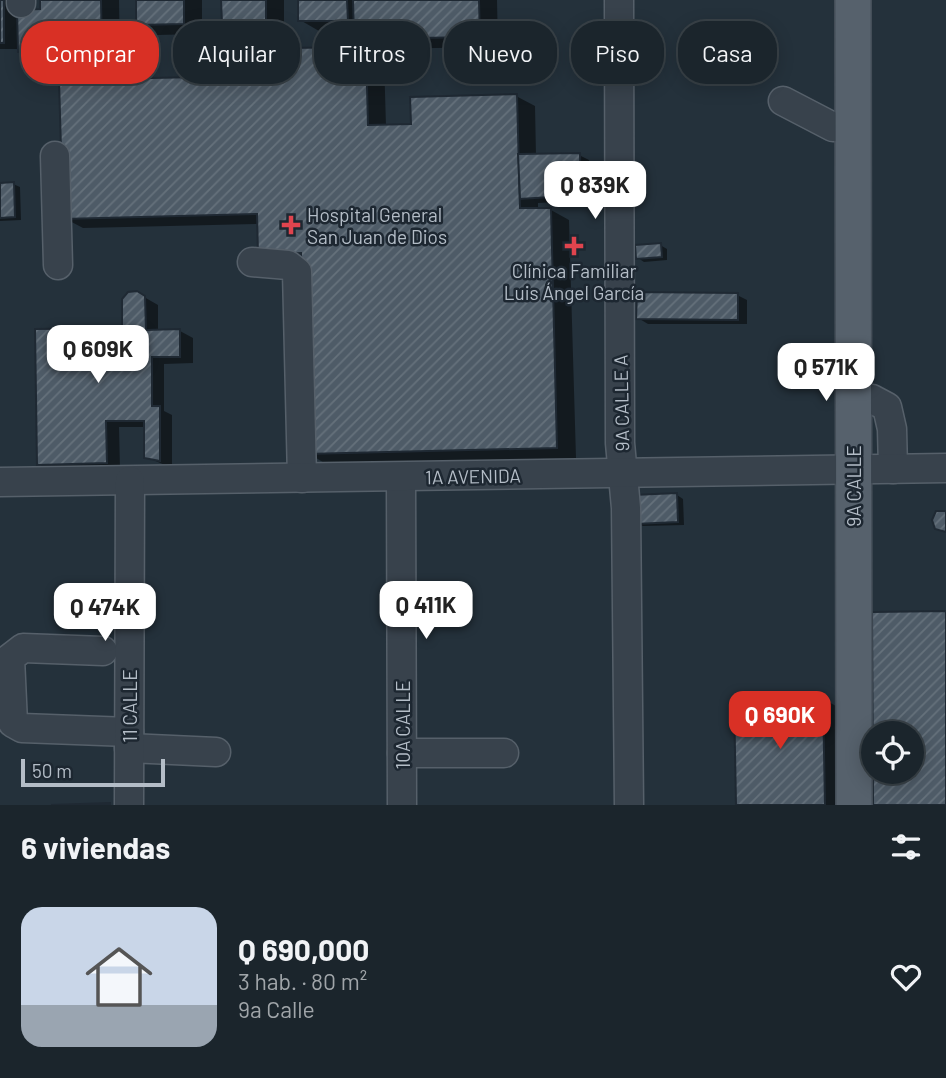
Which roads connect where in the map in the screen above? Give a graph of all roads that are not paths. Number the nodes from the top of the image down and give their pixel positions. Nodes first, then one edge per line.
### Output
1 (619, 0) edge
2 (853, 0) edge
3 (783, 101) dead end
4 (854, 118) junction
5 (55, 156) dead end
6 (251, 262) dead end
7 (58, 265) dead end
8 (854, 398) junction
9 (946, 468) edge
10 (893, 469) junction
11 (853, 470) junction
12 (623, 474) junction
13 (401, 477) junction
14 (302, 478) junction
15 (130, 481) junction
16 (0, 482) edge
17 (103, 651) dead end
18 (129, 740) junction
19 (216, 752) dead end
20 (402, 752) junction
21 (504, 753) dead end
22 (129, 805) edge
23 (402, 805) edge
24 (629, 805) edge
25 (854, 805) edge

1 - 12 street, 9A CALLE A
2 - 4 main road, 9A CALLE
3 - 4 street
4 - 8 main road, 9A CALLE
5 - 7 street
6 - 14 street
8 - 10 street
8 - 11 main road, 9A CALLE
9 - 10 street, 1A AVENIDA
10 - 11 street, 1A AVENIDA
11 - 12 street, 1A AVENIDA
11 - 25 main road, 9A CALLE
12 - 13 street, 1A AVENIDA
12 - 24 street, 9A CALLE A
13 - 14 street, 1A AVENIDA
13 - 20 street, 10A CALLE
14 - 15 street, 1A AVENIDA
15 - 16 street, 1A AVENIDA
15 - 18 street, 11 CALLE
17 - 18 street
18 - 19 street
18 - 22 street, 11 CALLE
20 - 21 street
20 - 23 street, 10A CALLE

